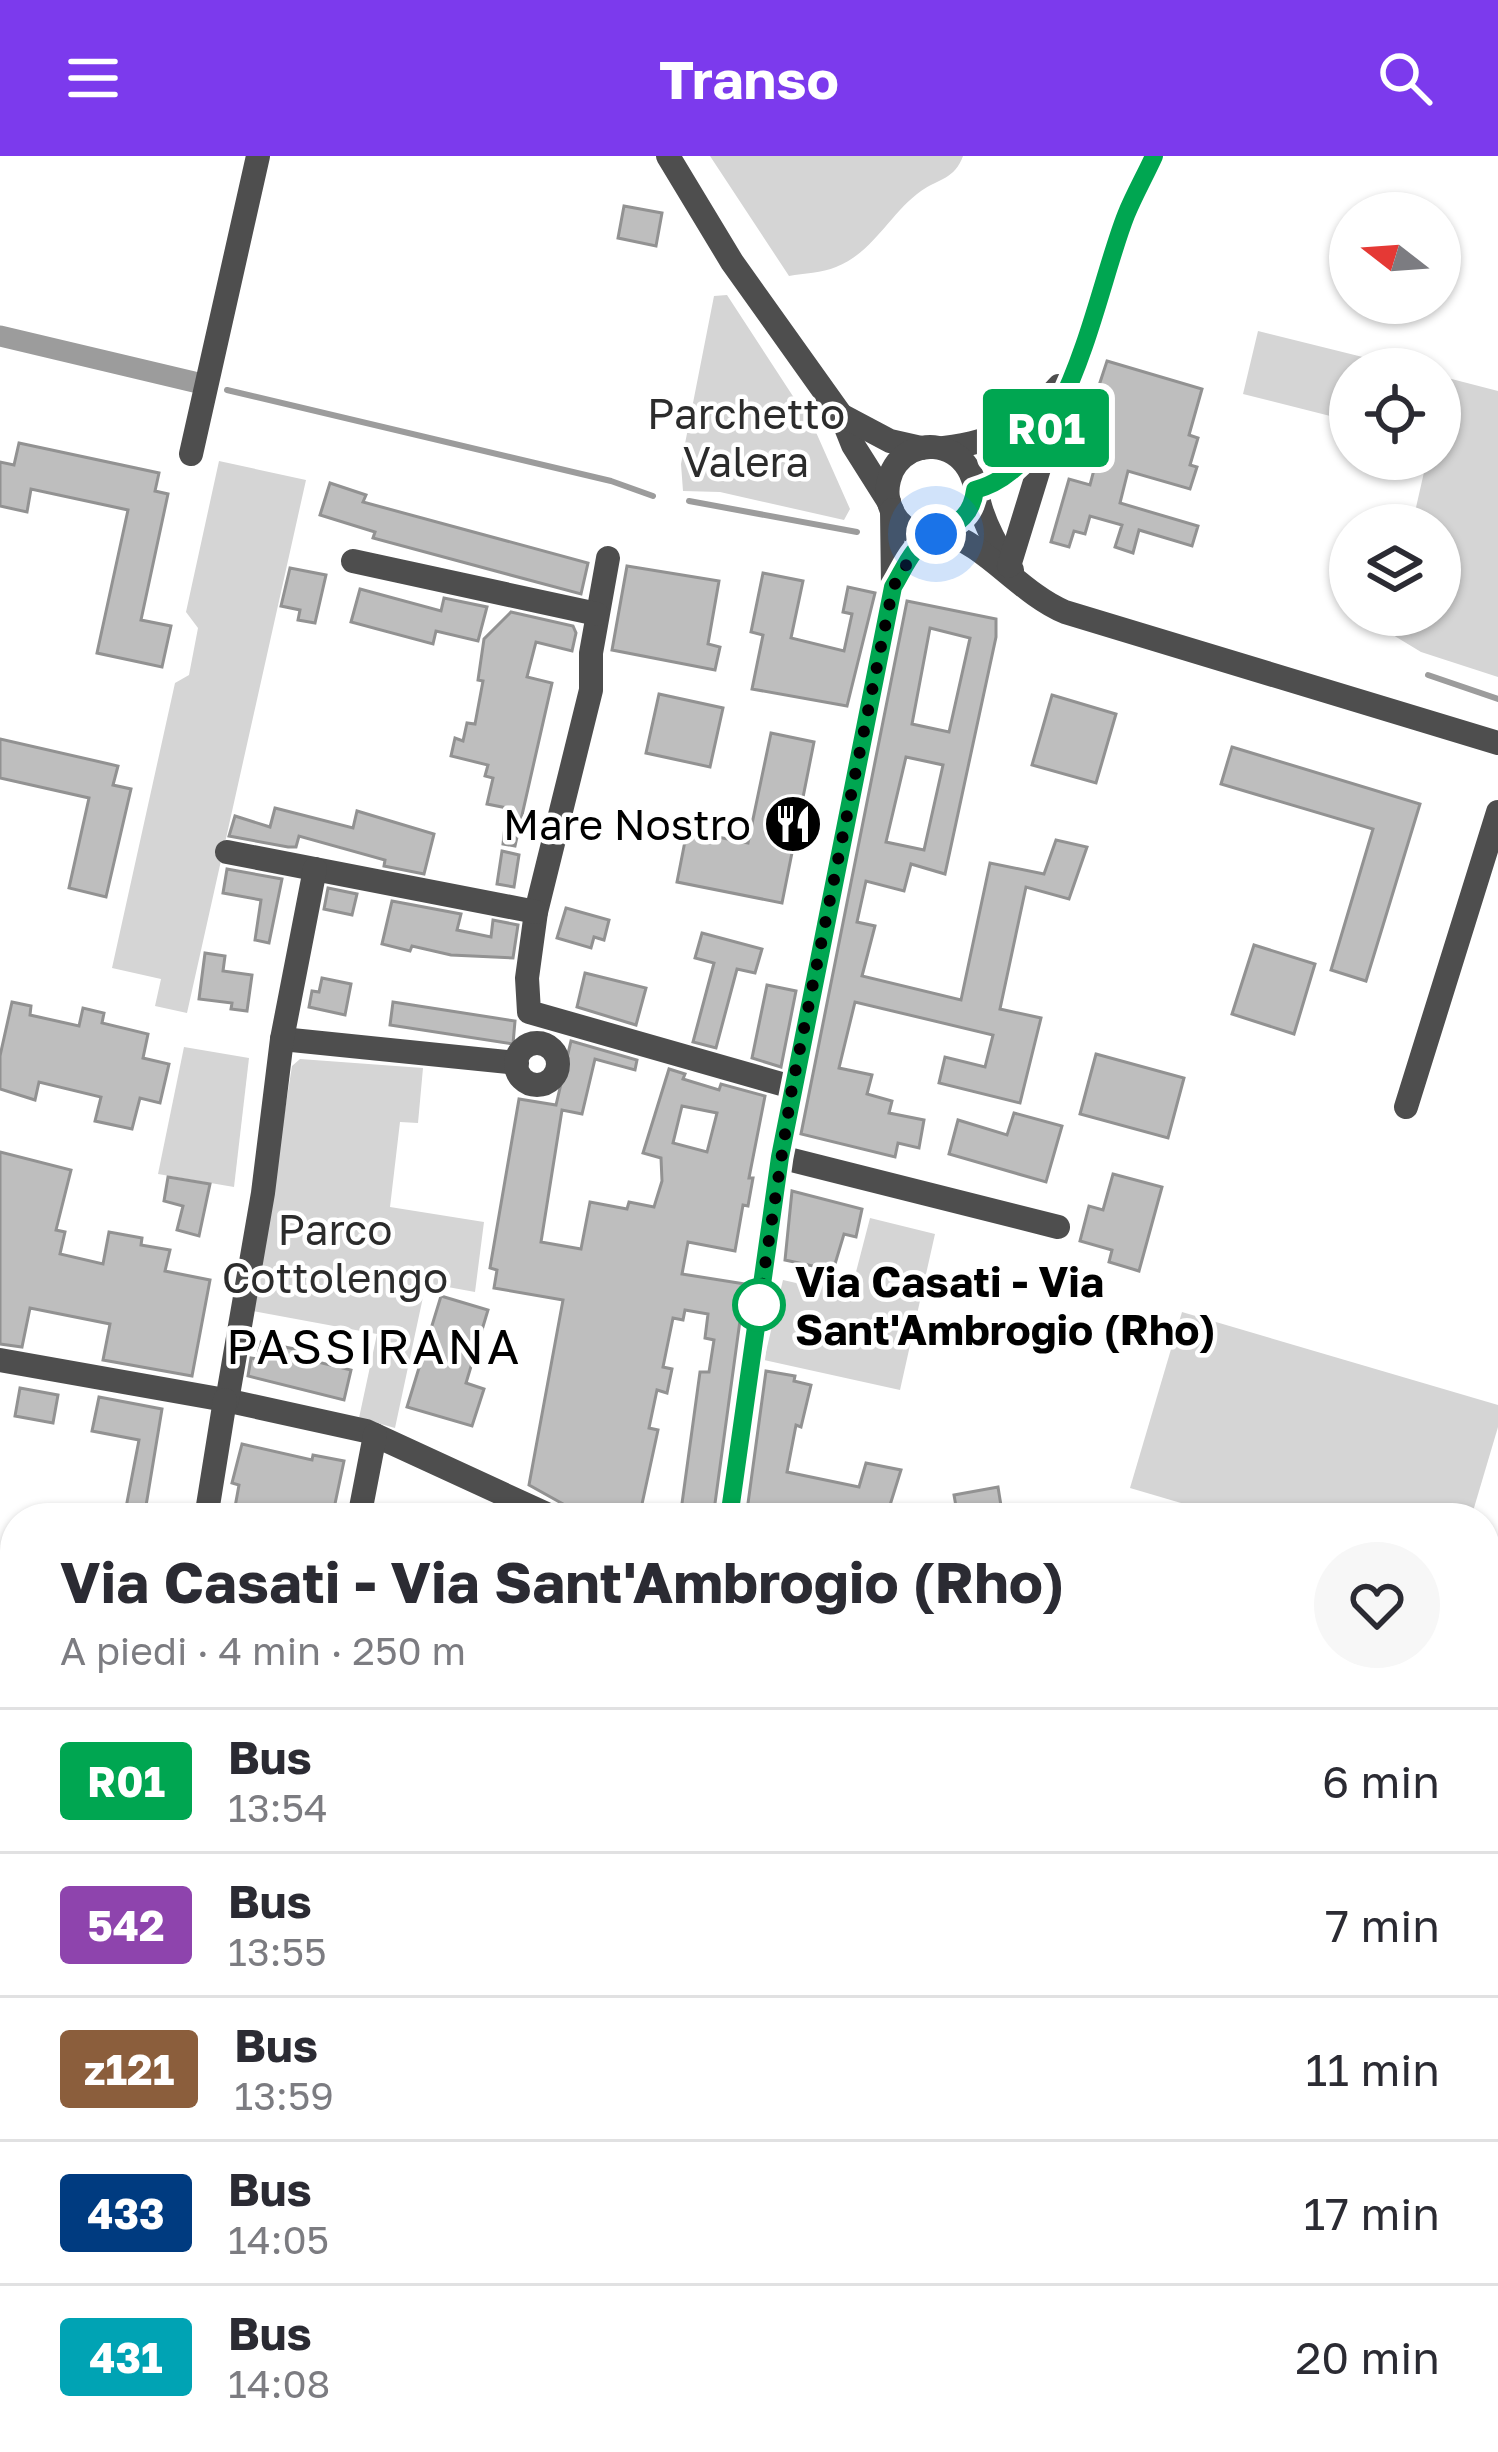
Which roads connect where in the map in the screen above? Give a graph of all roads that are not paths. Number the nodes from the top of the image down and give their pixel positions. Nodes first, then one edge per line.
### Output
1 (258, 156) edge
2 (668, 156) edge
3 (1154, 156) edge
4 (1084, 343) junction
5 (1059, 406) junction
6 (841, 415) junction
7 (932, 448) junction
8 (191, 454) dead end
9 (975, 490) junction
10 (890, 506) junction
11 (939, 533) junction
12 (608, 557) dead end
13 (352, 561) dead end
14 (1015, 575) junction
15 (893, 587) junction
16 (597, 614) junction
17 (1498, 743) edge
18 (1498, 812) edge
19 (227, 852) dead end
20 (315, 869) junction
21 (536, 912) junction
22 (529, 1012) junction
23 (578, 1027) junction
24 (281, 1039) junction
25 (537, 1051) junction
26 (792, 1088) junction
27 (1406, 1107) dead end
28 (780, 1157) junction
29 (1058, 1227) dead end
30 (0, 1360) edge
31 (226, 1401) junction
32 (374, 1435) junction
33 (209, 1503) edge
34 (362, 1503) edge
35 (522, 1503) edge
36 (731, 1503) edge

1 - 8 street
2 - 6 street
3 - 4 street
4 - 5 street
4 - 7 street
5 - 9 street
5 - 14 street
6 - 7 street
6 - 10 street
7 - 9 street
7 - 10 street
9 - 11 street
9 - 14 street
10 - 11 street
10 - 15 street
11 - 14 street
11 - 15 street
12 - 16 street
13 - 16 street
14 - 17 street
15 - 26 street
16 - 21 street
18 - 27 street
19 - 20 street
20 - 21 street
20 - 24 street
21 - 22 street
22 - 23 street
22 - 25 street
23 - 25 street
23 - 26 street
24 - 25 street
24 - 31 street
26 - 28 street
28 - 29 street
28 - 36 street
30 - 31 street
31 - 32 street
31 - 33 street
32 - 34 street
32 - 35 street

